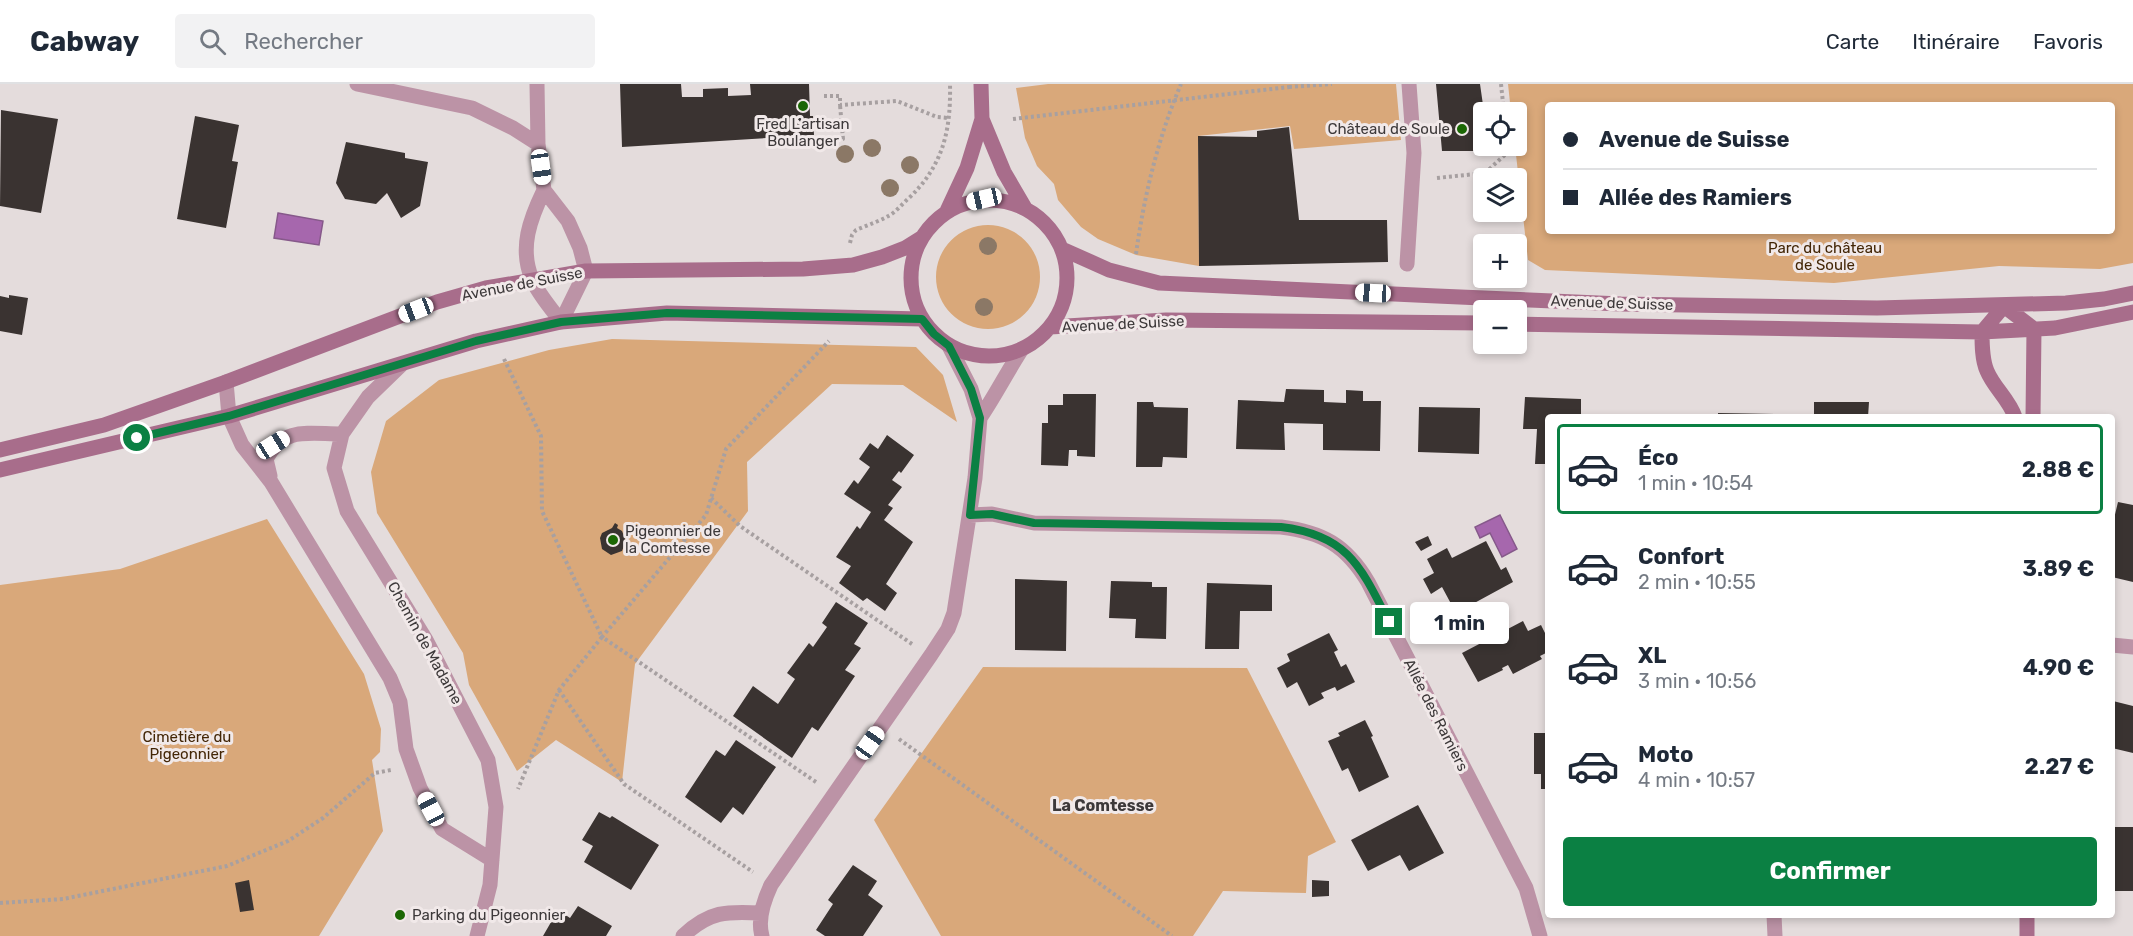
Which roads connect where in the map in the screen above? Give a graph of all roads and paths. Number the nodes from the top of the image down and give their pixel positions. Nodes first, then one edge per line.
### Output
1 (357, 84) edge
2 (537, 84) edge
3 (950, 84) edge
4 (981, 84) edge
5 (1181, 84) edge
6 (1332, 84) edge
7 (1409, 84) edge
8 (1501, 84) edge
9 (1289, 86) edge
10 (414, 89) edge
11 (824, 96) dead end
12 (1174, 100) junction
13 (1503, 102) edge
14 (840, 105) junction
15 (948, 118) junction
16 (982, 119) junction
17 (1013, 119) dead end
18 (825, 140) dead end
19 (538, 144) junction
20 (1504, 156) edge
21 (1412, 180) junction
22 (544, 190) junction
23 (1024, 208) junction
24 (947, 211) junction
25 (921, 238) junction
26 (1062, 249) junction
27 (851, 251) dead end
28 (1407, 264) dead end
29 (585, 271) junction
30 (1131, 276) junction
31 (532, 280) junction
32 (2133, 293) edge
33 (2004, 306) junction
34 (2133, 312) edge
35 (922, 319) junction
36 (561, 322) junction
37 (1473, 324) edge
38 (1527, 324) edge
39 (1050, 327) junction
40 (2034, 329) junction
41 (1982, 332) junction
42 (838, 339) dead end
43 (949, 346) junction
44 (1022, 349) junction
45 (503, 358) dead end
46 (401, 365) junction
47 (226, 382) junction
48 (2014, 414) edge
49 (2033, 414) edge
50 (229, 416) junction
51 (980, 418) junction
52 (342, 434) junction
53 (0, 450) edge
54 (0, 470) edge
55 (271, 482) junction
56 (711, 498) junction
57 (970, 515) junction
58 (602, 637) junction
59 (2115, 645) edge
60 (2133, 647) edge
61 (931, 655) junction
62 (559, 690) junction
63 (881, 726) junction
64 (412, 765) junction
65 (834, 794) junction
66 (516, 795) dead end
67 (492, 860) junction
68 (771, 885) junction
69 (0, 903) edge
70 (761, 913) junction
71 (1774, 918) edge
72 (2027, 918) edge
73 (477, 936) edge
74 (684, 936) edge
75 (762, 936) edge
76 (1172, 936) edge
77 (1540, 936) edge
78 (1775, 936) edge
79 (2027, 936) edge

1 - 10 street
2 - 19 street
3 - 15 path
4 - 16 street
5 - 12 path
6 - 9 path
7 - 21 street
8 - 13 path
9 - 12 path
10 - 19 street
11 - 14 path
12 - 17 path
12 - 30 path
14 - 15 path
14 - 18 path
15 - 27 path
16 - 23 street
16 - 24 street
19 - 22 street
20 - 21 path
21 - 28 street
22 - 29 street
22 - 31 street
23 - 24 street
23 - 26 street
24 - 25 street
25 - 29 street, Avenue de Suisse
25 - 35 street
26 - 30 street, Avenue de Suisse
26 - 39 street
29 - 31 street, Avenue de Suisse
29 - 36 street
30 - 33 street, Avenue de Suisse
31 - 36 street
31 - 47 street, Avenue de Suisse
32 - 33 street, Avenue de Suisse
33 - 40 street
33 - 41 street
34 - 40 street, Avenue de Suisse
35 - 36 street
35 - 43 street
36 - 46 street
37 - 39 street, Avenue de Suisse
38 - 41 street, Avenue de Suisse
39 - 44 street
40 - 41 street, Avenue de Suisse
40 - 49 street
41 - 48 street
42 - 56 path
43 - 44 street
43 - 51 street
44 - 51 street
45 - 58 path
46 - 50 street
46 - 52 street, Chemin de Madame
47 - 50 street
47 - 53 street, Avenue de Suisse
50 - 54 street
50 - 55 street
51 - 57 street
52 - 55 street
52 - 67 street, Chemin de Madame
55 - 64 street
56 - 58 path
56 - 61 path
57 - 61 street
57 - 77 street, Allée des Ramiers
58 - 62 path
58 - 65 path
59 - 60 street
61 - 63 street
62 - 66 path
62 - 68 path
63 - 65 street
63 - 76 path
64 - 67 street
64 - 69 path
65 - 68 street
67 - 73 street, Chemin de Madame
68 - 70 street
70 - 74 street
70 - 75 street
71 - 78 street
72 - 79 street

